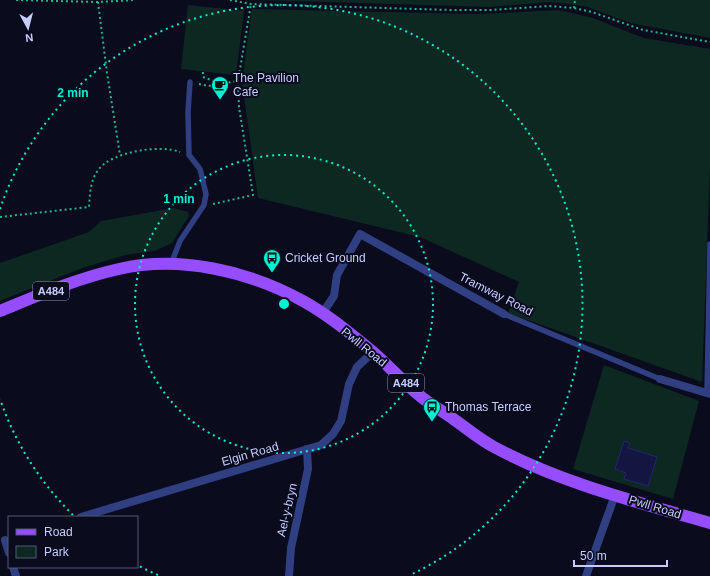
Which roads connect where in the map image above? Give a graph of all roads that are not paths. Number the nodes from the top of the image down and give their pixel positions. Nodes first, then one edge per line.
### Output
1 (190, 82) road end
2 (710, 244) edge
3 (170, 265) junction
4 (0, 311) edge
5 (322, 314) junction
6 (504, 314) joint
7 (373, 352) junction
8 (660, 378) joint
9 (708, 393) edge
10 (307, 449) junction
11 (615, 495) junction
12 (84, 516) edge
13 (710, 523) edge
14 (5, 540) edge
15 (8, 550) edge
16 (289, 576) edge
17 (586, 576) edge

1 - 3 lane
2 - 9 lane
3 - 4 main road, Pwll Road / A484
3 - 5 main road, Pwll Road / A484
5 - 6 street, Tramway Road
5 - 7 main road, Pwll Road / A484
6 - 8 lane, Tramway Road
7 - 10 street, Elgin Road
7 - 11 main road, Pwll Road / A484
8 - 9 street, Tramway Road
10 - 12 street, Elgin Road
10 - 16 street, Ael-y-bryn
11 - 13 main road, Pwll Road / A484
11 - 17 street
14 - 15 street

